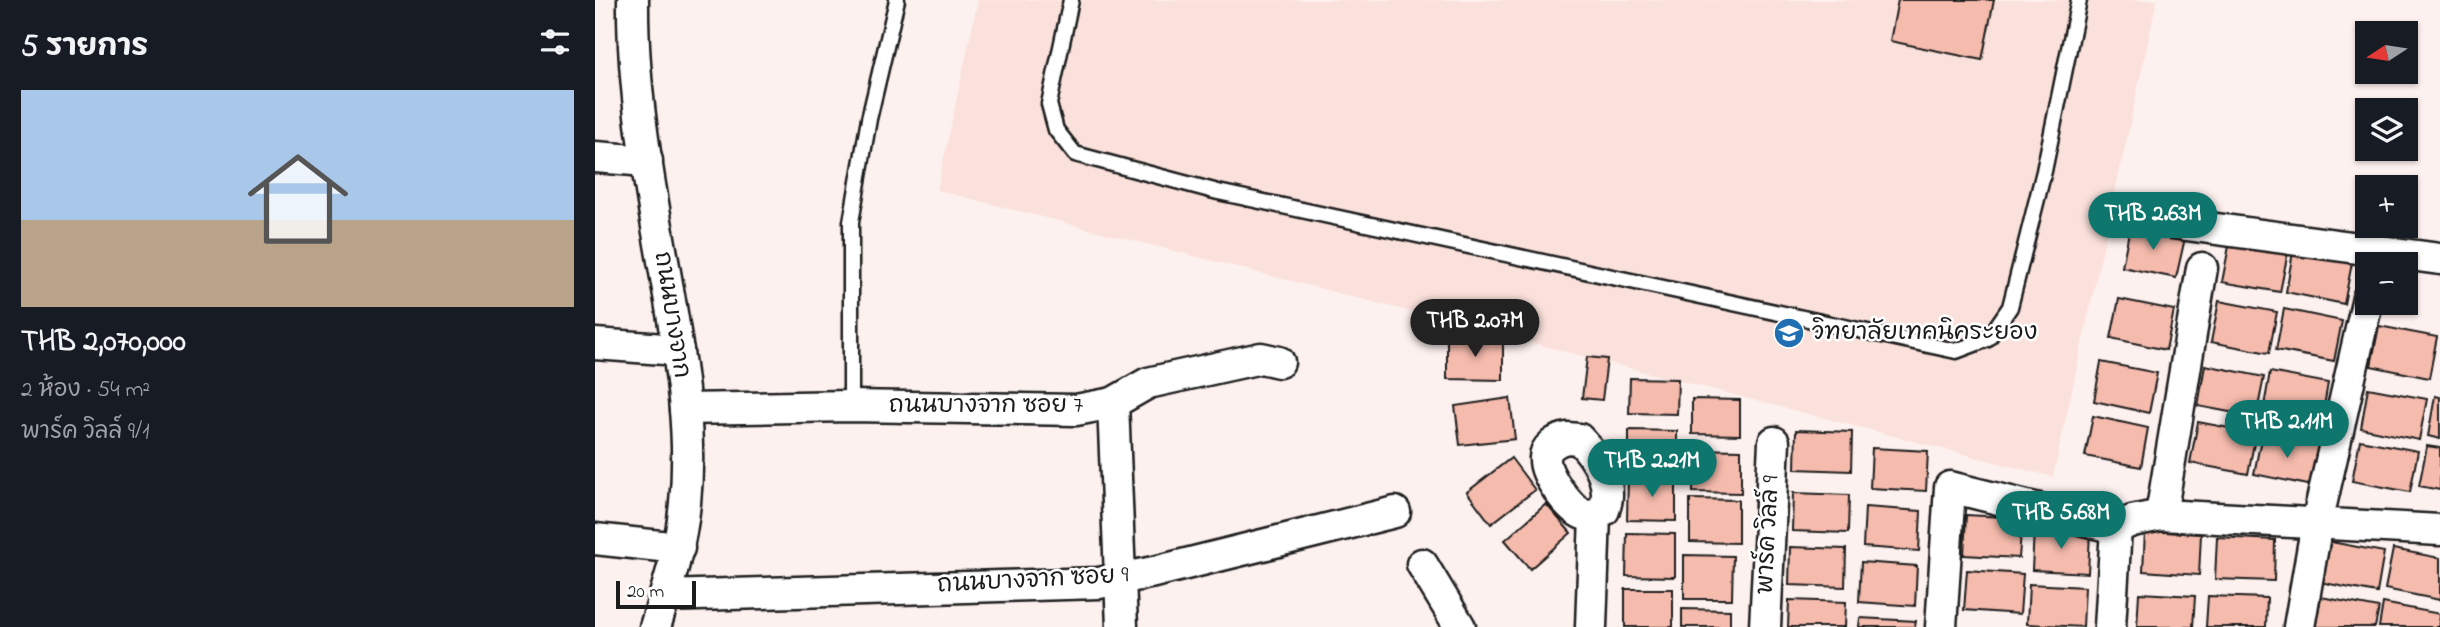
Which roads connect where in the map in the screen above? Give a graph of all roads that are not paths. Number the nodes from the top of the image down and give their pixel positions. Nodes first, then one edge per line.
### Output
1 (633, 0) edge
2 (897, 0) edge
3 (1071, 0) edge
4 (2080, 0) edge
5 (595, 157) edge
6 (647, 161) junction
7 (2141, 219) dead end
8 (2440, 259) edge
9 (2202, 268) dead end
10 (2364, 315) edge
11 (595, 344) edge
12 (678, 350) junction
13 (1279, 362) dead end
14 (1112, 403) junction
15 (851, 406) junction
16 (685, 408) junction
17 (1774, 442) dead end
18 (1395, 512) dead end
19 (1595, 515) dead end
20 (2161, 515) junction
21 (2317, 523) junction
22 (2116, 528) junction
23 (2440, 530) edge
24 (595, 539) edge
25 (679, 548) junction
26 (1422, 565) dead end
27 (1119, 579) junction
28 (665, 596) junction
29 (655, 627) edge
30 (1122, 627) edge
31 (1459, 627) edge
32 (1591, 627) edge
33 (1765, 627) edge
34 (1941, 627) edge
35 (2110, 627) edge
36 (2299, 627) edge

1 - 6 street, ถนนบางจาก
2 - 15 lane
3 - 4 lane
5 - 6 street
6 - 12 street, ถนนบางจาก
7 - 8 street
9 - 20 street
10 - 21 street
11 - 12 street
12 - 16 street, ถนนบางจาก
13 - 14 street, ถนนบางจาก ซอย 7
14 - 15 street, ถนนบางจาก ซอย 7
14 - 27 street
15 - 16 street, ถนนบางจาก ซอย 7
16 - 25 street, ถนนบางจาก
17 - 33 street, พาร์ค วิลล์ 9
18 - 27 street, ถนนบางจาก ซอย 9
19 - 32 street
20 - 21 street
20 - 22 street
21 - 23 street
21 - 36 street
22 - 34 street
22 - 35 street
24 - 25 street
25 - 28 street, ถนนบางจาก
26 - 31 street
27 - 28 street, ถนนบางจาก ซอย 9
27 - 30 street
28 - 29 street, ถนนบางจาก

